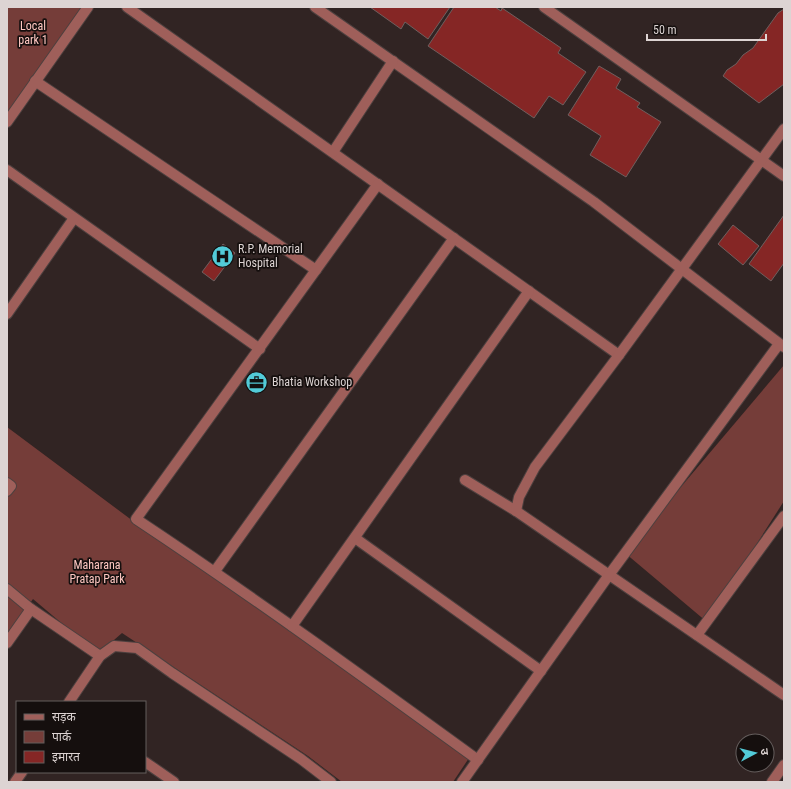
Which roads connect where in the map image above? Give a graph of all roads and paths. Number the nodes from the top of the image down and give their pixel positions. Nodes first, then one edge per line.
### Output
1 (88, 7) edge
2 (315, 7) edge
3 (544, 7) edge
4 (133, 9) edge
5 (393, 61) junction
6 (36, 81) junction
7 (7, 122) edge
8 (784, 129) edge
9 (333, 152) junction
10 (762, 161) junction
11 (7, 170) edge
12 (784, 176) edge
13 (378, 184) junction
14 (74, 218) junction
15 (454, 238) junction
16 (683, 268) junction
17 (316, 270) junction
18 (529, 291) junction
19 (7, 314) edge
20 (782, 345) edge
21 (260, 349) junction
22 (619, 355) junction
23 (465, 480) dead end
24 (7, 483) edge
25 (7, 491) edge
26 (516, 511) junction
27 (784, 516) edge
28 (355, 538) junction
29 (215, 571) junction
30 (609, 575) junction
31 (7, 589) edge
32 (31, 609) junction
33 (292, 626) junction
34 (697, 635) junction
35 (7, 643) edge
36 (100, 656) junction
37 (541, 671) junction
38 (784, 695) edge
39 (70, 701) edge
40 (478, 760) junction
41 (146, 763) edge
42 (784, 765) edge
43 (174, 782) edge
44 (331, 782) edge
45 (462, 782) edge
46 (772, 782) edge

1 - 6 street
2 - 5 street
3 - 10 street
4 - 9 street
5 - 9 street
5 - 16 street
6 - 7 street
6 - 17 street
8 - 10 street
9 - 13 street
10 - 12 street
10 - 16 street
11 - 14 street
13 - 15 street
13 - 17 street
14 - 19 street
14 - 21 street
15 - 18 street
15 - 29 street
16 - 20 street
16 - 22 street
17 - 21 street
18 - 22 street
18 - 28 street
20 - 30 street
21 - 29 street
22 - 26 street
23 - 26 street
24 - 25 street
26 - 30 street
27 - 34 street
28 - 33 street
28 - 37 street
29 - 33 street
30 - 34 street
30 - 37 street
31 - 32 street
32 - 35 street
32 - 36 street
33 - 40 street
34 - 38 street
36 - 39 street
36 - 44 street
37 - 40 street
40 - 45 street
41 - 43 street
42 - 46 street

